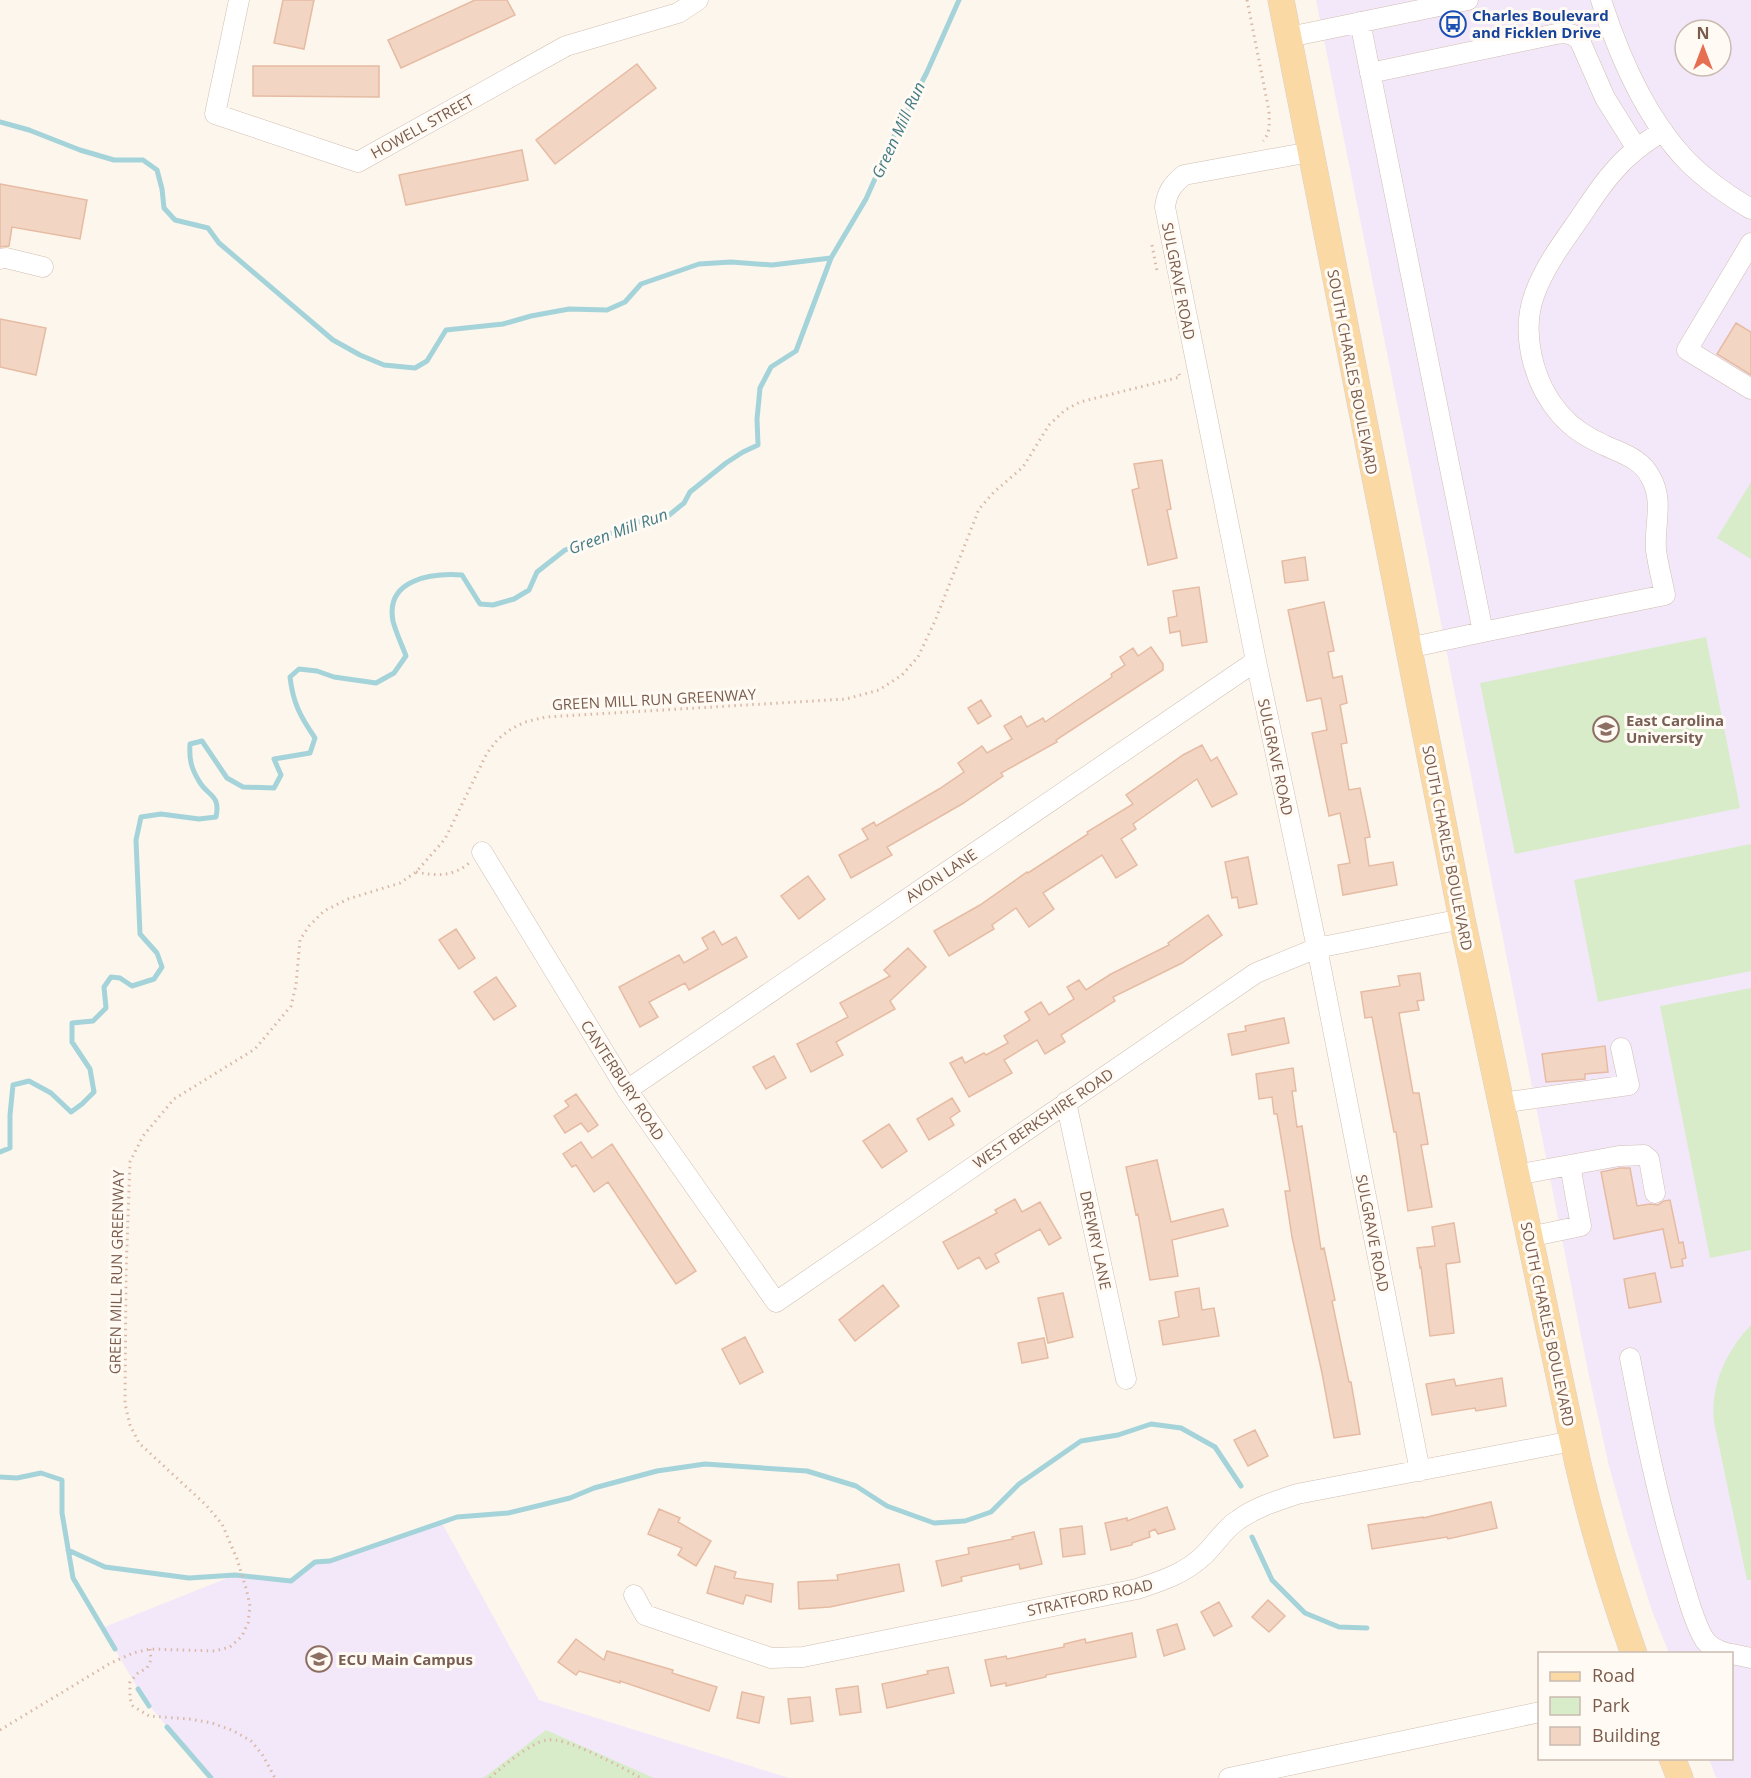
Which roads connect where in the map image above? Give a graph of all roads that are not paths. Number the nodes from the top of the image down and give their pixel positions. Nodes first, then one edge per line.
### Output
1 (239, 0) edge
2 (698, 0) edge
3 (1281, 0) edge
4 (1468, 0) edge
5 (1601, 0) edge
6 (1360, 22) junction
7 (1288, 37) junction
8 (1370, 73) junction
9 (1663, 131) junction
10 (1637, 149) junction
11 (1310, 152) junction
12 (1751, 209) edge
13 (1751, 243) edge
14 (0, 259) edge
15 (43, 267) dead end
16 (1751, 389) edge
17 (1483, 632) junction
18 (1408, 648) junction
19 (1256, 661) junction
20 (482, 852) road end
21 (1462, 919) junction
22 (1317, 948) junction
23 (1621, 1048) dead end
24 (627, 1090) junction
25 (1066, 1102) junction
26 (1501, 1103) junction
27 (1570, 1165) junction
28 (1516, 1175) junction
29 (1655, 1193) dead end
30 (1529, 1237) junction
31 (776, 1302) joint
32 (1630, 1358) dead end
33 (1126, 1379) dead end
34 (1573, 1441) junction
35 (1420, 1470) junction
36 (634, 1595) dead end
37 (1634, 1652) edge
38 (1724, 1652) edge
39 (1733, 1655) edge
40 (1751, 1658) edge
41 (1538, 1712) edge
42 (1673, 1760) edge
43 (1229, 1778) edge
44 (1680, 1778) edge

1 - 2 street, HOWELL STREET
3 - 7 main road, SOUTH CHARLES BOULEVARD
4 - 6 street
5 - 9 street
6 - 7 street
6 - 8 street
7 - 11 main road, SOUTH CHARLES BOULEVARD
8 - 10 street
8 - 17 street
9 - 10 street
9 - 12 street
10 - 17 street
11 - 18 main road, SOUTH CHARLES BOULEVARD
11 - 19 street, SULGRAVE ROAD
13 - 16 street
14 - 15 street
17 - 18 street
18 - 21 main road, SOUTH CHARLES BOULEVARD
19 - 22 street, SULGRAVE ROAD
19 - 24 street, AVON LANE
20 - 24 street, CANTERBURY ROAD
21 - 22 street, WEST BERKSHIRE ROAD
21 - 26 main road, SOUTH CHARLES BOULEVARD
22 - 25 street, WEST BERKSHIRE ROAD
22 - 35 street, SULGRAVE ROAD
23 - 26 street
24 - 31 street, CANTERBURY ROAD
25 - 31 street, WEST BERKSHIRE ROAD
25 - 33 street, DREWRY LANE
26 - 28 main road, SOUTH CHARLES BOULEVARD
27 - 28 street
27 - 29 street
27 - 30 street
28 - 30 main road, SOUTH CHARLES BOULEVARD
30 - 34 main road, SOUTH CHARLES BOULEVARD
32 - 38 street
34 - 35 street, STRATFORD ROAD
34 - 37 main road, SOUTH CHARLES BOULEVARD
35 - 36 street, STRATFORD ROAD
39 - 40 street
41 - 43 street
42 - 44 main road

